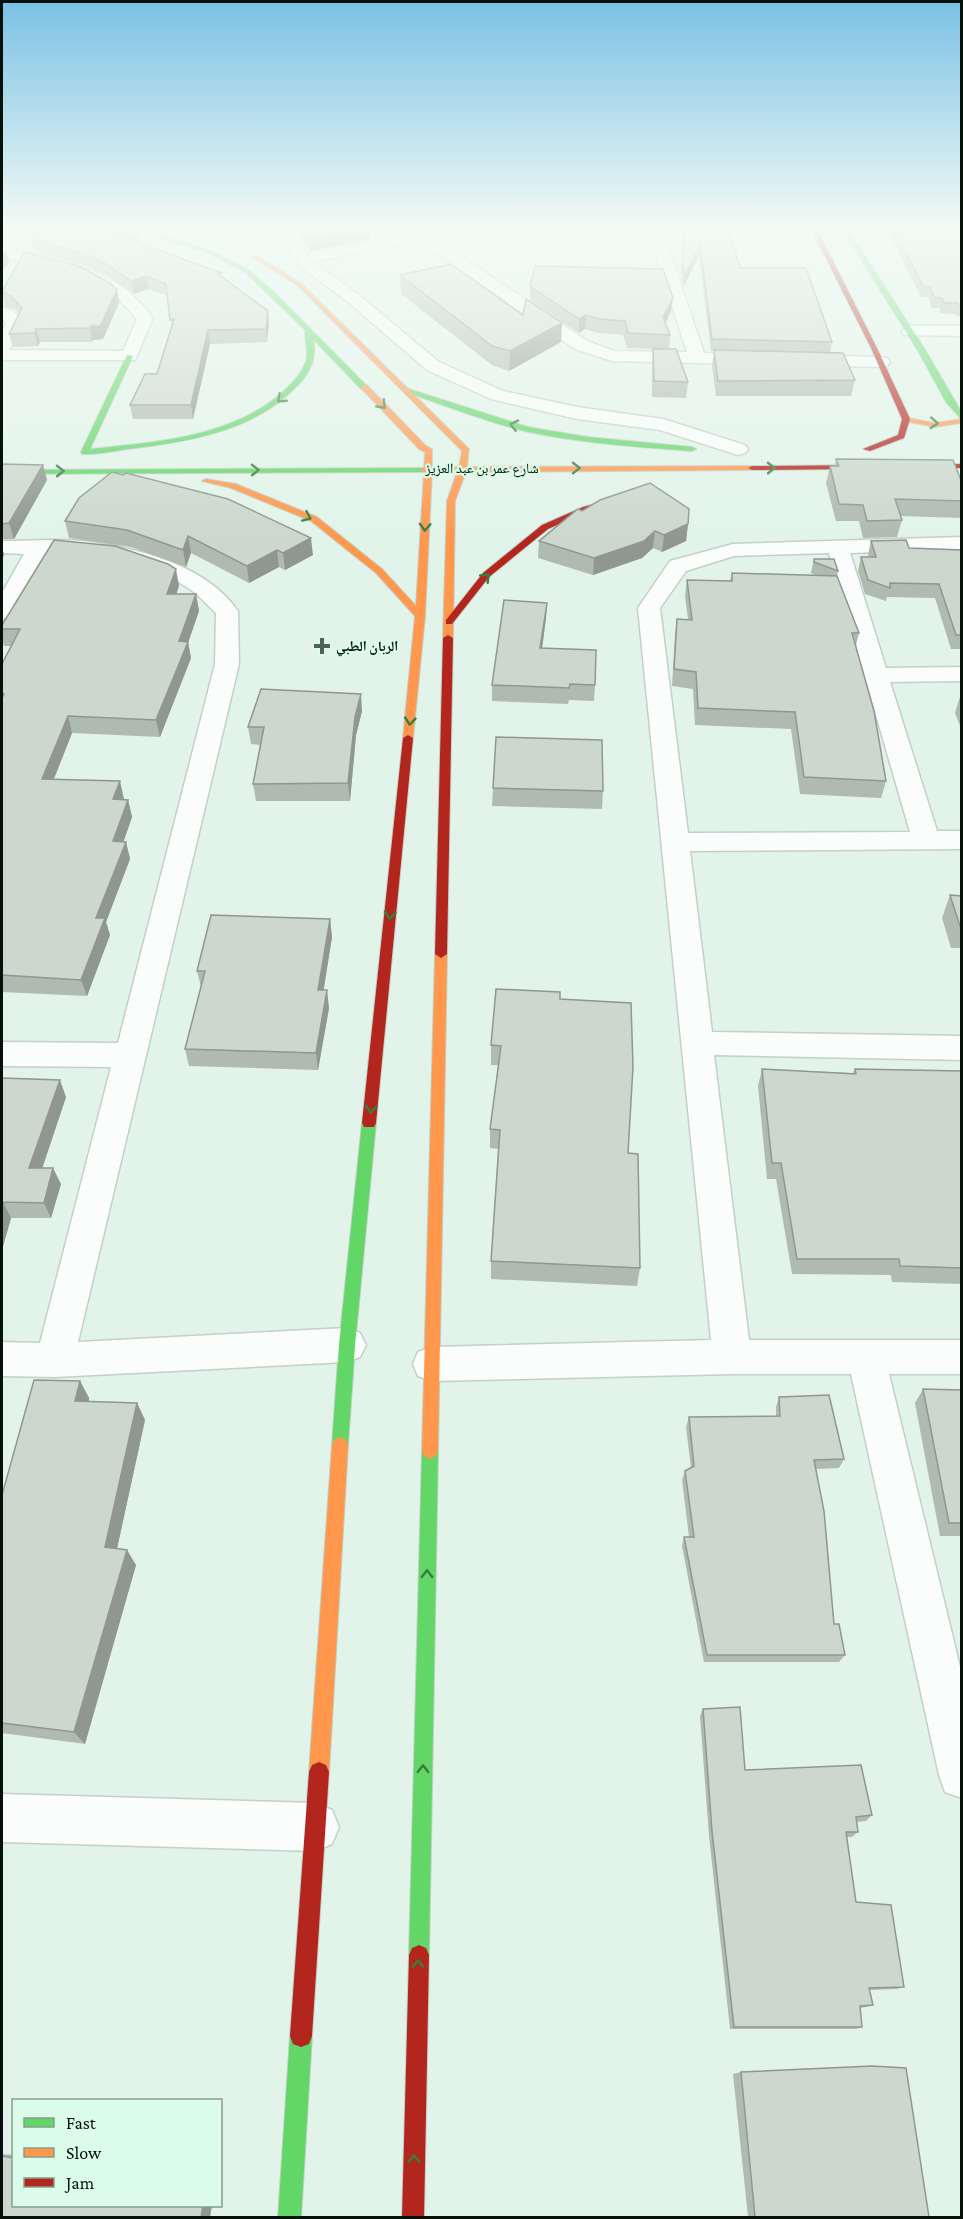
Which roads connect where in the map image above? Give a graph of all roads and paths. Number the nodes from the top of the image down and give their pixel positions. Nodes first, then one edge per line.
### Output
1 (307, 332) joint
2 (10, 333) edge
3 (139, 333) edge
4 (350, 333) edge
5 (392, 333) edge
6 (563, 333) edge
7 (689, 333) edge
8 (866, 333) edge
9 (911, 333) edge
10 (2, 348) edge
11 (2, 355) edge
12 (129, 356) junction
13 (698, 358) junction
14 (881, 362) junction
15 (403, 389) junction
16 (906, 419) junction
17 (962, 419) edge
18 (743, 449) joint
19 (902, 449) dead end
20 (568, 450) dead end
21 (697, 450) junction
22 (405, 451) dead end
23 (429, 451) junction
24 (471, 451) junction
25 (79, 452) junction
26 (192, 452) dead end
27 (962, 466) edge
28 (463, 468) junction
29 (430, 469) junction
30 (729, 469) junction
31 (151, 471) junction
32 (2, 472) edge
33 (685, 481) dead end
34 (641, 494) edge
35 (962, 543) edge
36 (837, 546) junction
37 (2, 547) edge
38 (38, 547) junction
39 (2, 612) edge
40 (420, 616) junction
41 (449, 622) junction
42 (962, 674) edge
43 (876, 675) junction
44 (926, 840) junction
45 (962, 840) edge
46 (675, 842) junction
47 (697, 1043) junction
48 (962, 1048) edge
49 (2, 1054) edge
50 (130, 1055) junction
51 (347, 1346) junction
52 (732, 1357) junction
53 (866, 1357) junction
54 (962, 1357) edge
55 (2, 1359) edge
56 (55, 1360) junction
57 (432, 1364) junction
58 (962, 1775) edge
59 (2, 1818) edge
60 (315, 1827) junction
61 (289, 2217) edge
62 (412, 2217) edge

1 -> 23 street
1 -> 25 street
2 - 10 street
3 - 12 street
4 - 15 street
5 - 18 street
6 - 13 street
7 - 13 street
8 - 14 street
9 - 17 street
11 - 12 street
12 - 25 street
13 - 14 street
14 - 16 street
21 -> 15 street
15 - 24 street
16 -> 17 street
16 - 19 street
18 - 21 street
20 - 21 street
22 - 23 street, شارع عمر بن عبد العزيز
23 - 24 street, شارع عمر بن عبد العزيز
23 - 29 street
24 - 28 street
25 - 26 street
30 -> 27 street, شارع عمر بن عبد العزيز
28 - 29 street, شارع عمر بن عبد العزيز
28 -> 30 street, شارع عمر بن عبد العزيز
28 - 41 street
31 -> 29 street, شارع عمر بن عبد العزيز
29 -> 40 street
30 - 33 street
32 -> 31 street, شارع عمر بن عبد العزيز
31 -> 40 street
41 -> 34 street
35 - 36 street
36 - 43 street
36 - 46 street
37 - 38 street
38 - 39 street
38 - 50 street
40 -> 51 street
41 - 57 street
42 - 43 street
43 - 44 street
44 - 45 street
44 - 46 street
46 - 47 street
47 - 48 street
47 - 52 street
49 - 50 street
50 - 56 street
51 - 56 street
51 - 60 street
52 - 53 street
52 - 57 street
53 - 54 street
53 - 58 street
55 - 56 street
62 -> 57 street
59 - 60 street
60 - 61 street

